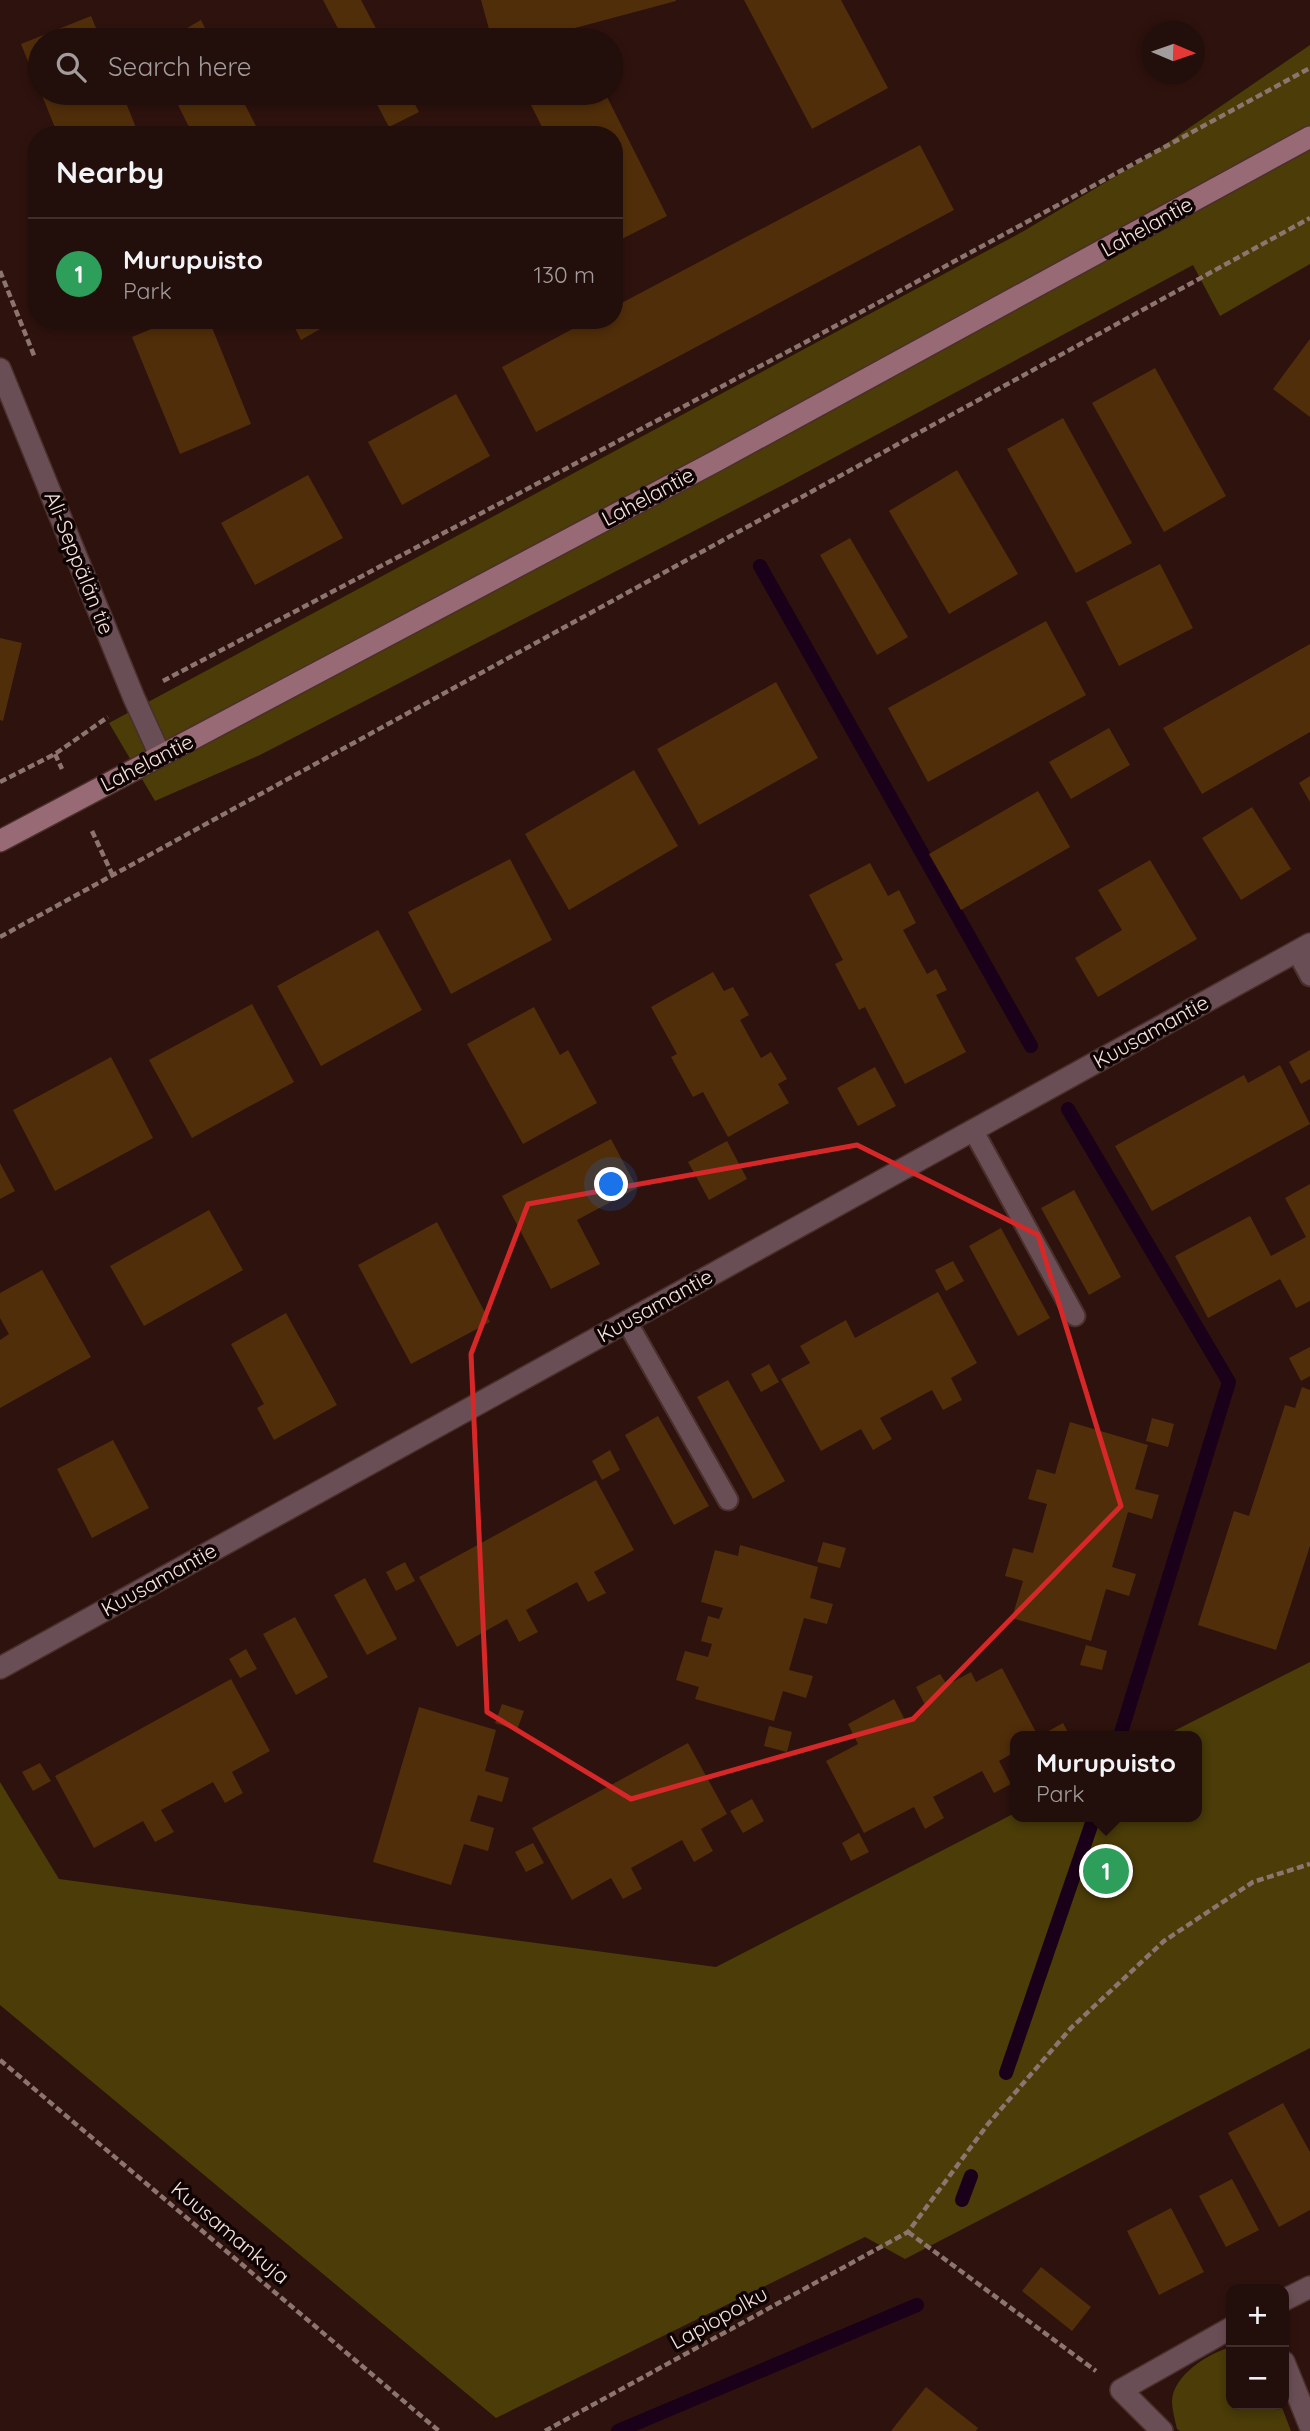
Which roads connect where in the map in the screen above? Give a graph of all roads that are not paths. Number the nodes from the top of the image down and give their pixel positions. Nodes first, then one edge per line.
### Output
1 (1310, 129) edge
2 (1301, 141) edge
3 (0, 369) edge
4 (160, 755) junction
5 (0, 841) edge
6 (1304, 948) edge
7 (1310, 976) edge
8 (973, 1130) junction
9 (1075, 1316) dead end
10 (627, 1322) junction
11 (728, 1500) dead end
12 (0, 1668) edge
13 (1310, 2287) edge
14 (1289, 2298) edge
15 (1226, 2331) edge
16 (1289, 2374) edge
17 (1310, 2426) edge
18 (1162, 2431) edge

1 - 2 main road, Lahelantie
2 - 4 main road, Lahelantie
3 - 4 street, Ali-Seppälän tie
4 - 5 main road, Lahelantie
6 - 7 lane
6 - 8 street, Kuusamantie
8 - 9 lane
8 - 10 street, Kuusamantie
10 - 11 lane
10 - 12 street, Kuusamantie
13 - 14 street
15 - 18 street
16 - 17 street

